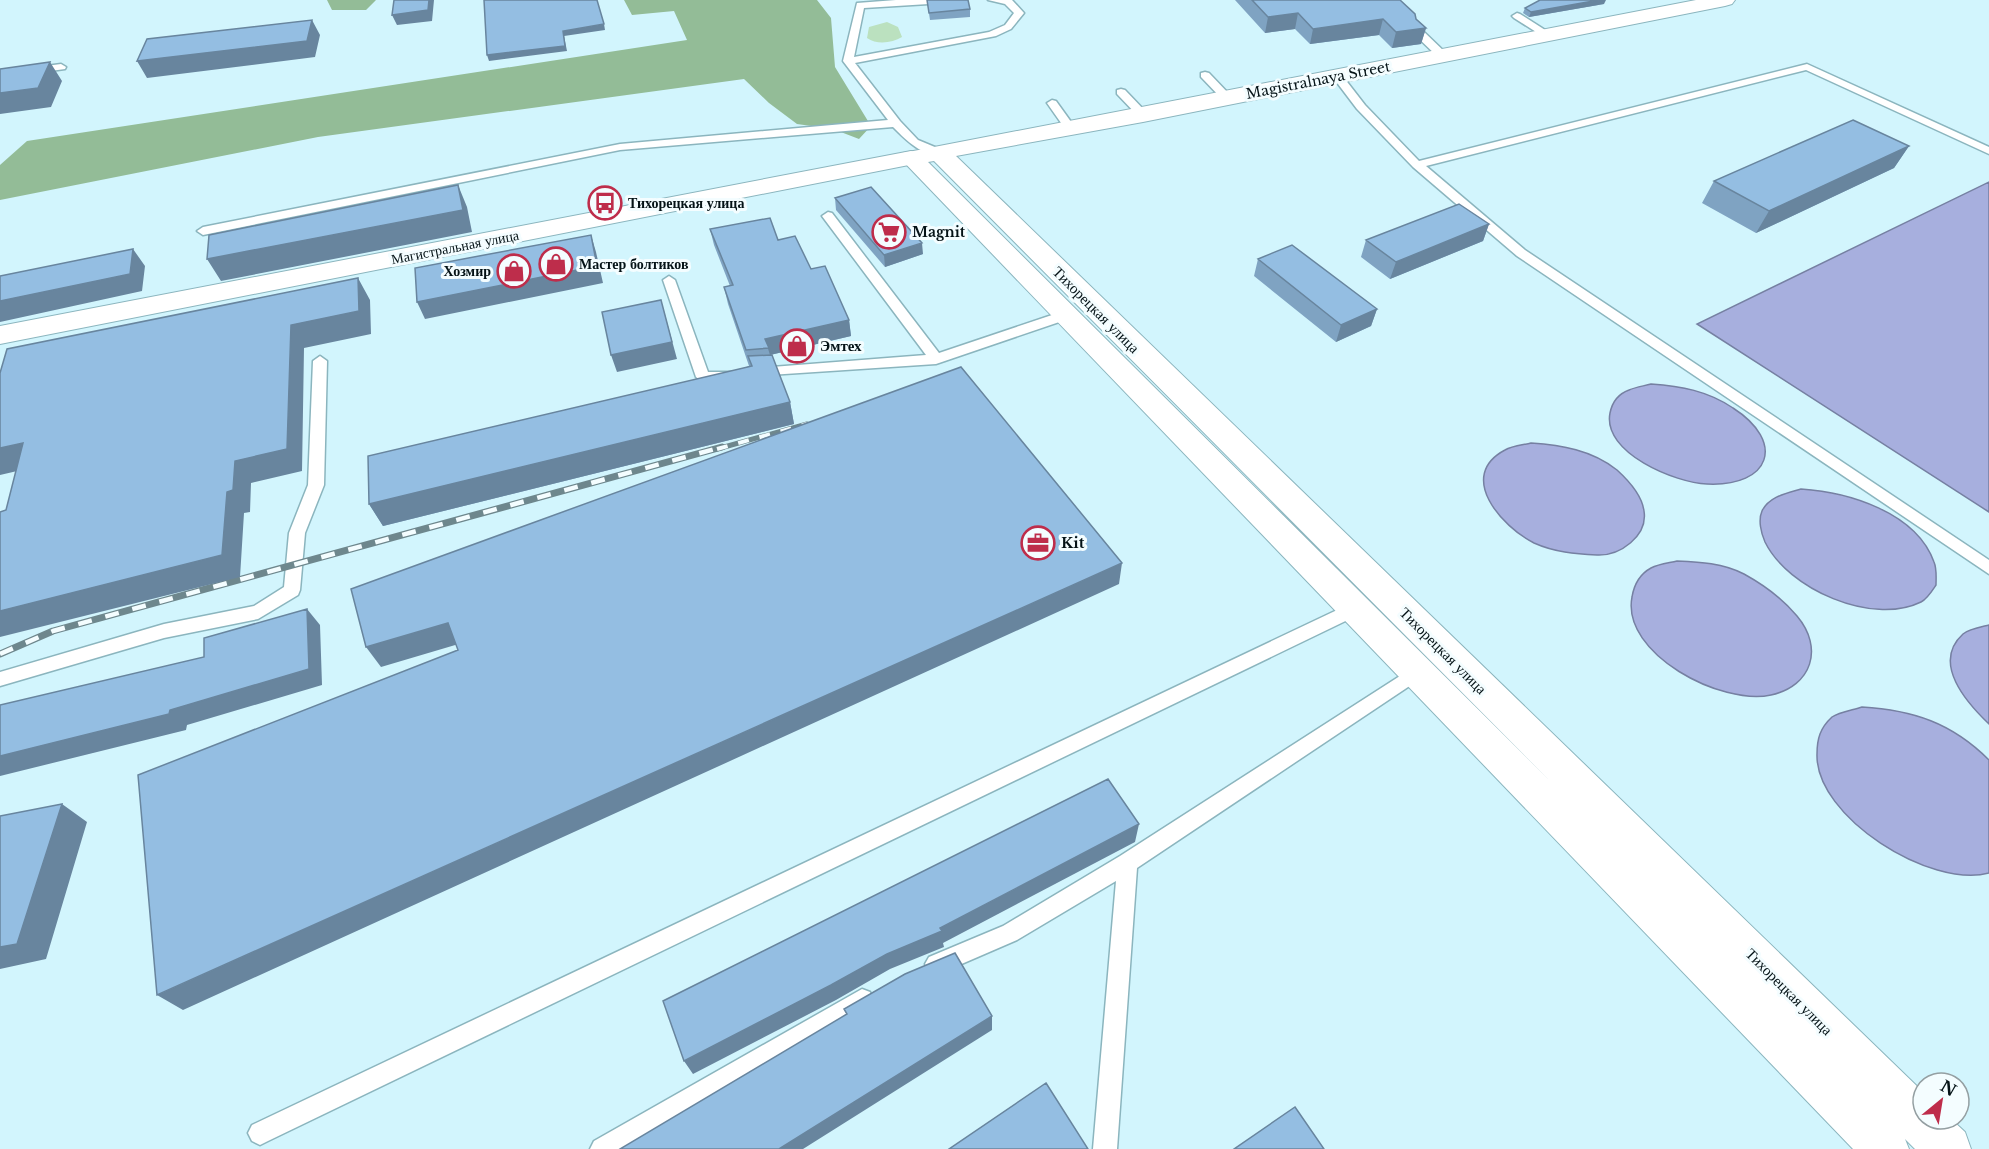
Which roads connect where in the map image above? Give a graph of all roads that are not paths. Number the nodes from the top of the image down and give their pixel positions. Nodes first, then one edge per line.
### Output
1 (945, 0) edge
2 (993, 0) edge
3 (1725, 0) edge
4 (1517, 16) dead end
5 (1417, 31) edge
6 (1548, 35) junction
7 (1443, 56) junction
8 (848, 61) junction
9 (62, 67) dead end
10 (0, 75) edge
11 (1205, 75) dead end
12 (1337, 76) junction
13 (1121, 92) dead end
14 (1227, 98) junction
15 (1052, 103) dead end
16 (1143, 115) junction
17 (896, 123) junction
18 (1070, 128) junction
19 (921, 151) junction
20 (1989, 151) edge
21 (1417, 165) junction
22 (828, 216) dead end
23 (203, 231) dead end
24 (669, 280) dead end
25 (1066, 315) junction
26 (0, 335) edge
27 (936, 359) junction
28 (320, 362) dead end
29 (1989, 568) edge
30 (1354, 609) junction
31 (1417, 672) junction
32 (0, 679) edge
33 (1127, 863) junction
34 (921, 970) edge
35 (879, 991) edge
36 (260, 1133) dead end
37 (602, 1149) edge
38 (1105, 1149) edge
39 (1886, 1149) edge
40 (1948, 1149) edge

1 - 8 lane
2 - 8 lane
3 - 6 main road, Magistralnaya Street
4 - 6 lane
5 - 7 lane
6 - 7 main road, Magistralnaya Street
7 - 12 main road, Magistralnaya Street
8 - 17 lane
9 - 10 lane
11 - 14 lane
12 - 14 main road, Magistralnaya Street
12 - 21 lane
13 - 16 lane
14 - 16 main road, Magistralnaya Street
15 - 18 lane
16 - 18 main road, Magistralnaya Street
17 - 19 lane
17 - 23 lane
18 - 19 main road, Magistralnaya Street
19 - 25 main road, Тихорецкая улица
19 - 26 main road, Магистральная улица
19 - 40 main road, Тихорецкая улица
20 - 21 lane
21 - 29 lane
22 - 27 lane
24 - 27 lane
25 - 27 lane
25 - 30 main road, Тихорецкая улица
28 - 32 lane
30 - 31 main road, Тихорецкая улица
30 - 36 lane
31 - 33 lane
31 - 39 main road, Тихорецкая улица
33 - 34 lane
33 - 38 lane
35 - 37 lane

